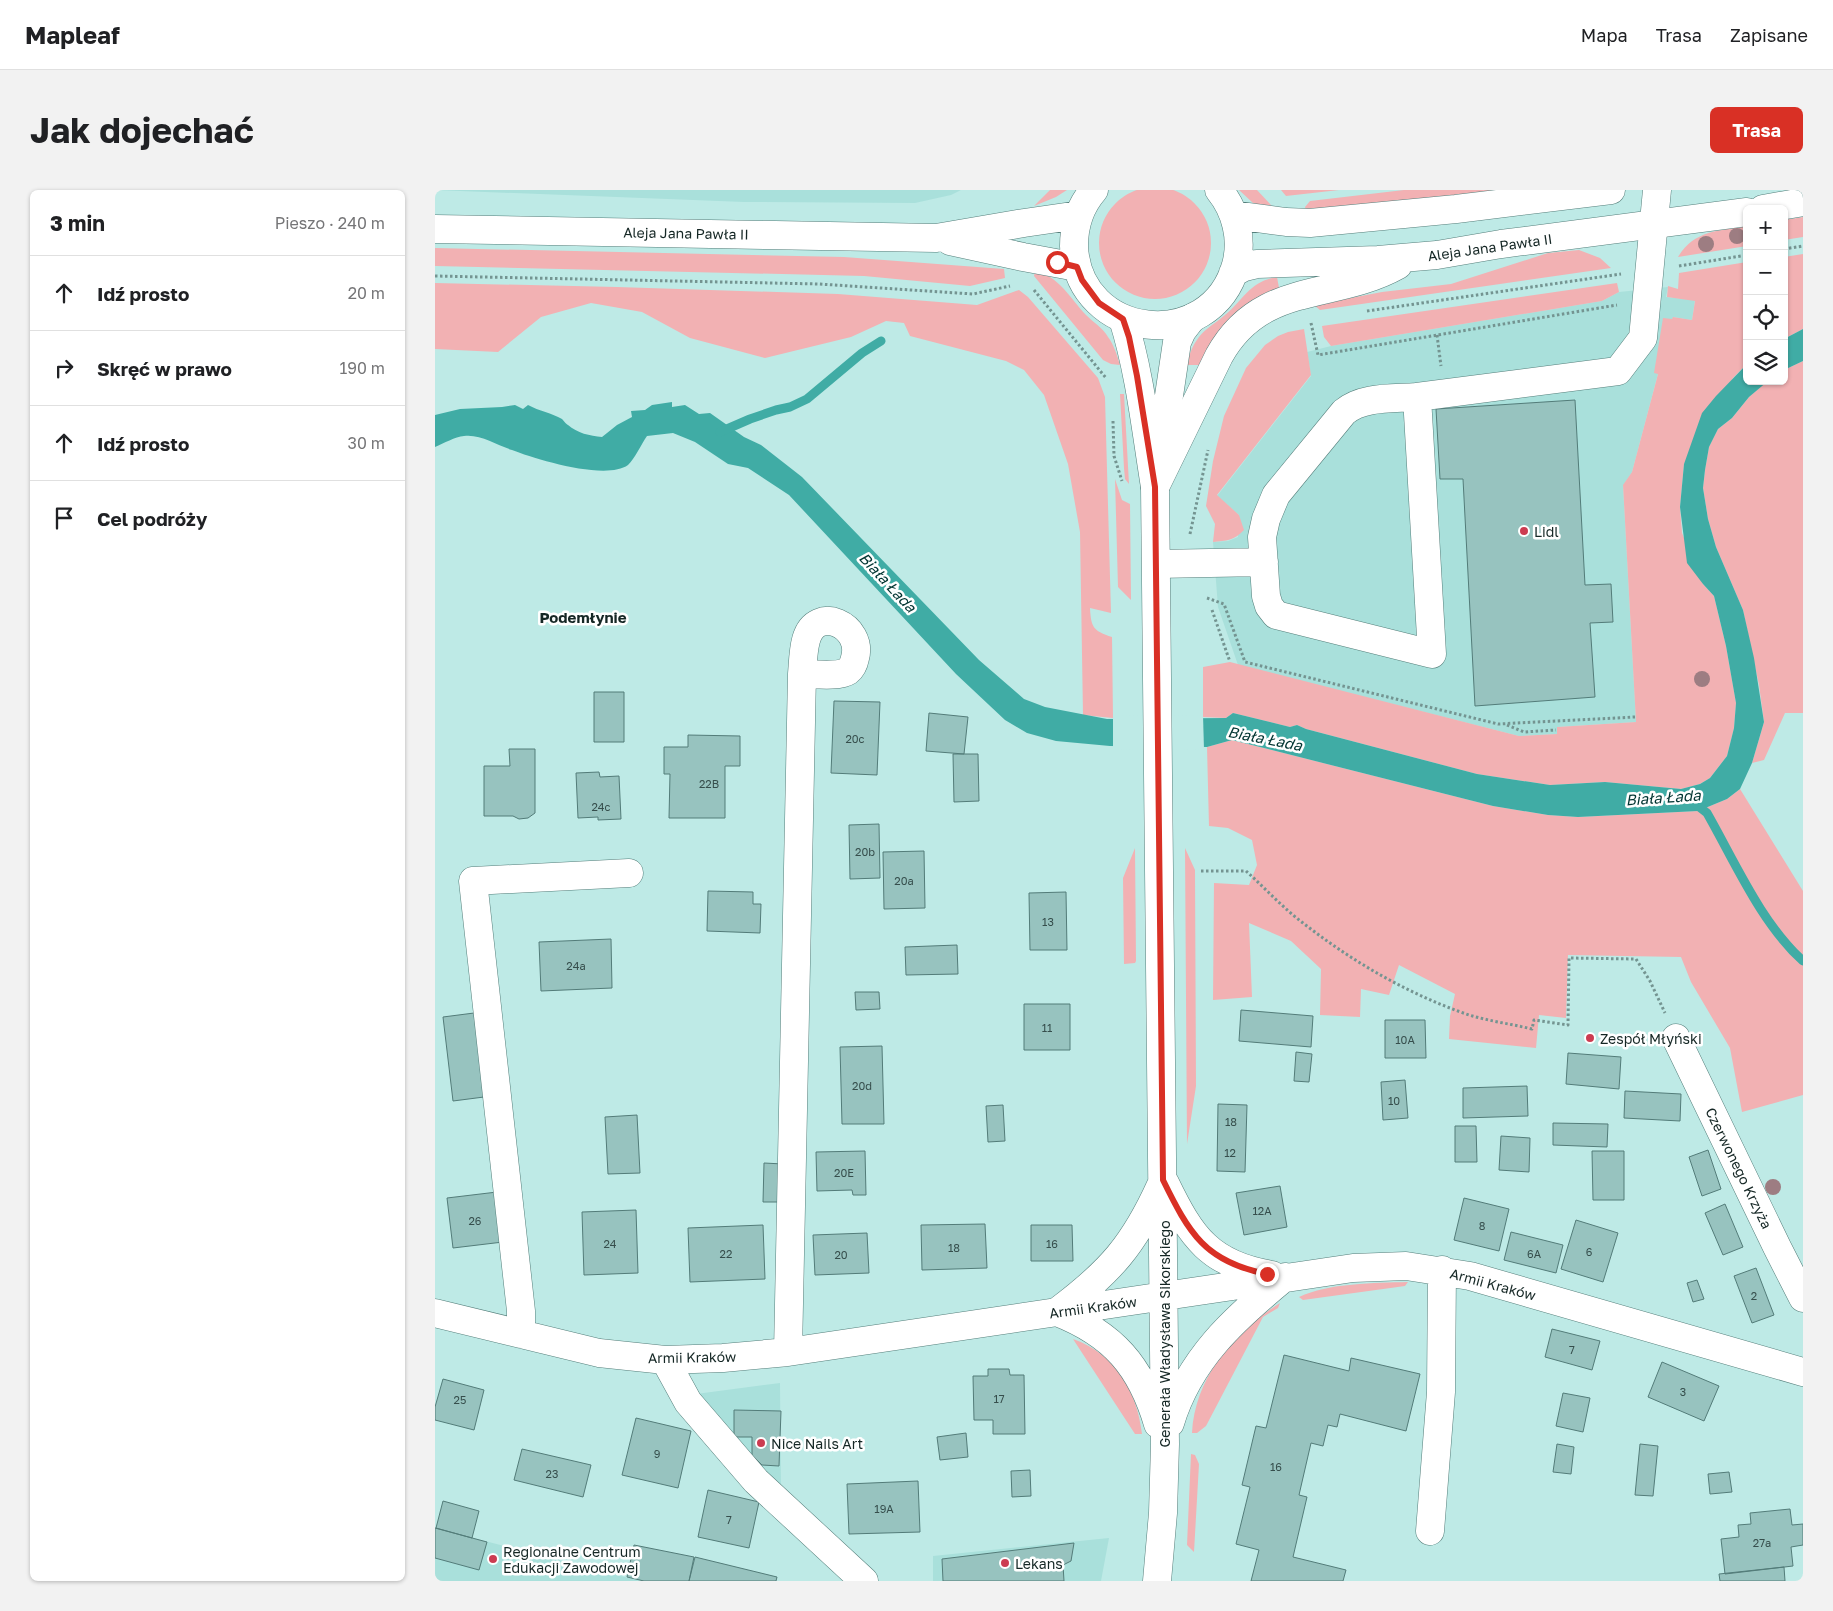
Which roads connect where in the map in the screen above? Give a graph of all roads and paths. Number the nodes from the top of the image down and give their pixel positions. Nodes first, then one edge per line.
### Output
1 (1093, 190) edge
2 (1219, 190) edge
3 (1611, 190) edge
4 (1657, 190) edge
5 (1803, 202) edge
6 (1786, 205) edge
7 (1743, 213) edge
8 (1079, 215) junction
9 (1234, 215) junction
10 (1655, 225) junction
11 (435, 229) edge
12 (936, 238) junction
13 (1803, 246) edge
14 (1788, 248) edge
15 (1743, 256) edge
16 (1412, 257) junction
17 (1077, 267) junction
18 (1671, 267) dead end
19 (1233, 273) junction
20 (1624, 274) dead end
21 (1617, 275) junction
22 (435, 276) edge
23 (1620, 280) dead end
24 (1015, 285) dead end
25 (1032, 288) dead end
26 (1624, 304) dead end
27 (1361, 312) dead end
28 (1192, 318) junction
29 (1123, 319) junction
30 (1311, 320) dead end
31 (1108, 384) dead end
32 (1417, 397) junction
33 (1113, 420) dead end
34 (1210, 442) dead end
35 (1114, 456) dead end
36 (1155, 487) junction
37 (1193, 518) dead end
38 (1263, 562) junction
39 (1156, 564) junction
40 (1207, 598) dead end
41 (1212, 610) dead end
42 (1230, 662) dead end
43 (802, 674) dead end
44 (1635, 717) dead end
45 (1504, 724) junction
46 (1556, 730) dead end
47 (1201, 871) dead end
48 (629, 873) dead end
49 (1650, 981) dead end
50 (1676, 1038) dead end
51 (1163, 1180) junction
52 (1442, 1270) junction
53 (1286, 1277) junction
54 (1164, 1296) junction
55 (1803, 1298) edge
56 (1057, 1312) junction
57 (435, 1313) edge
58 (521, 1334) junction
59 (788, 1352) junction
60 (665, 1360) junction
61 (1803, 1372) edge
62 (1165, 1444) junction
63 (1431, 1532) dead end
64 (864, 1581) edge
65 (1157, 1581) edge

1 - 8 street
2 - 9 street
3 - 9 street
4 - 10 street
5 - 6 street
7 - 10 street, Aleja Jana Pawła II
8 - 12 street, Aleja Jana Pawła II
8 - 17 street
9 - 19 street
10 - 16 street, Aleja Jana Pawła II
10 - 32 street
11 - 12 street, Aleja Jana Pawła II
12 - 17 street, Aleja Jana Pawła II
13 - 14 path
15 - 18 path
16 - 19 street, Aleja Jana Pawła II
16 - 36 street
17 - 29 street
19 - 28 street
20 - 21 path
21 - 23 path
21 - 27 path
22 - 24 path
25 - 31 path
26 - 30 path
28 - 29 street
28 - 36 street, Generała Władysława Sikorskiego
29 - 36 street, Generała Władysława Sikorskiego
32 - 38 street
32 - 38 street
33 - 35 path
34 - 37 path
36 - 39 street, Generała Władysława Sikorskiego
38 - 39 street
39 - 51 street, Generała Władysława Sikorskiego
40 - 45 path
41 - 42 path
43 - 59 street
44 - 45 path
45 - 46 path
47 - 49 path
48 - 58 street
50 - 55 street, Czerwonego Krzyża
51 - 53 street
51 - 54 street, Generała Władysława Sikorskiego
51 - 56 street
52 - 53 street, Armii Kraków
52 - 61 street, Armii Kraków
52 - 63 street
53 - 54 street, Armii Kraków
53 - 62 street
54 - 56 street, Armii Kraków
54 - 62 street, Generała Władysława Sikorskiego
56 - 59 street, Armii Kraków
56 - 62 street
57 - 58 street, Armii Kraków
58 - 60 street, Armii Kraków
59 - 60 street, Armii Kraków
60 - 64 street
62 - 65 street, Generała Władysława Sikorskiego

